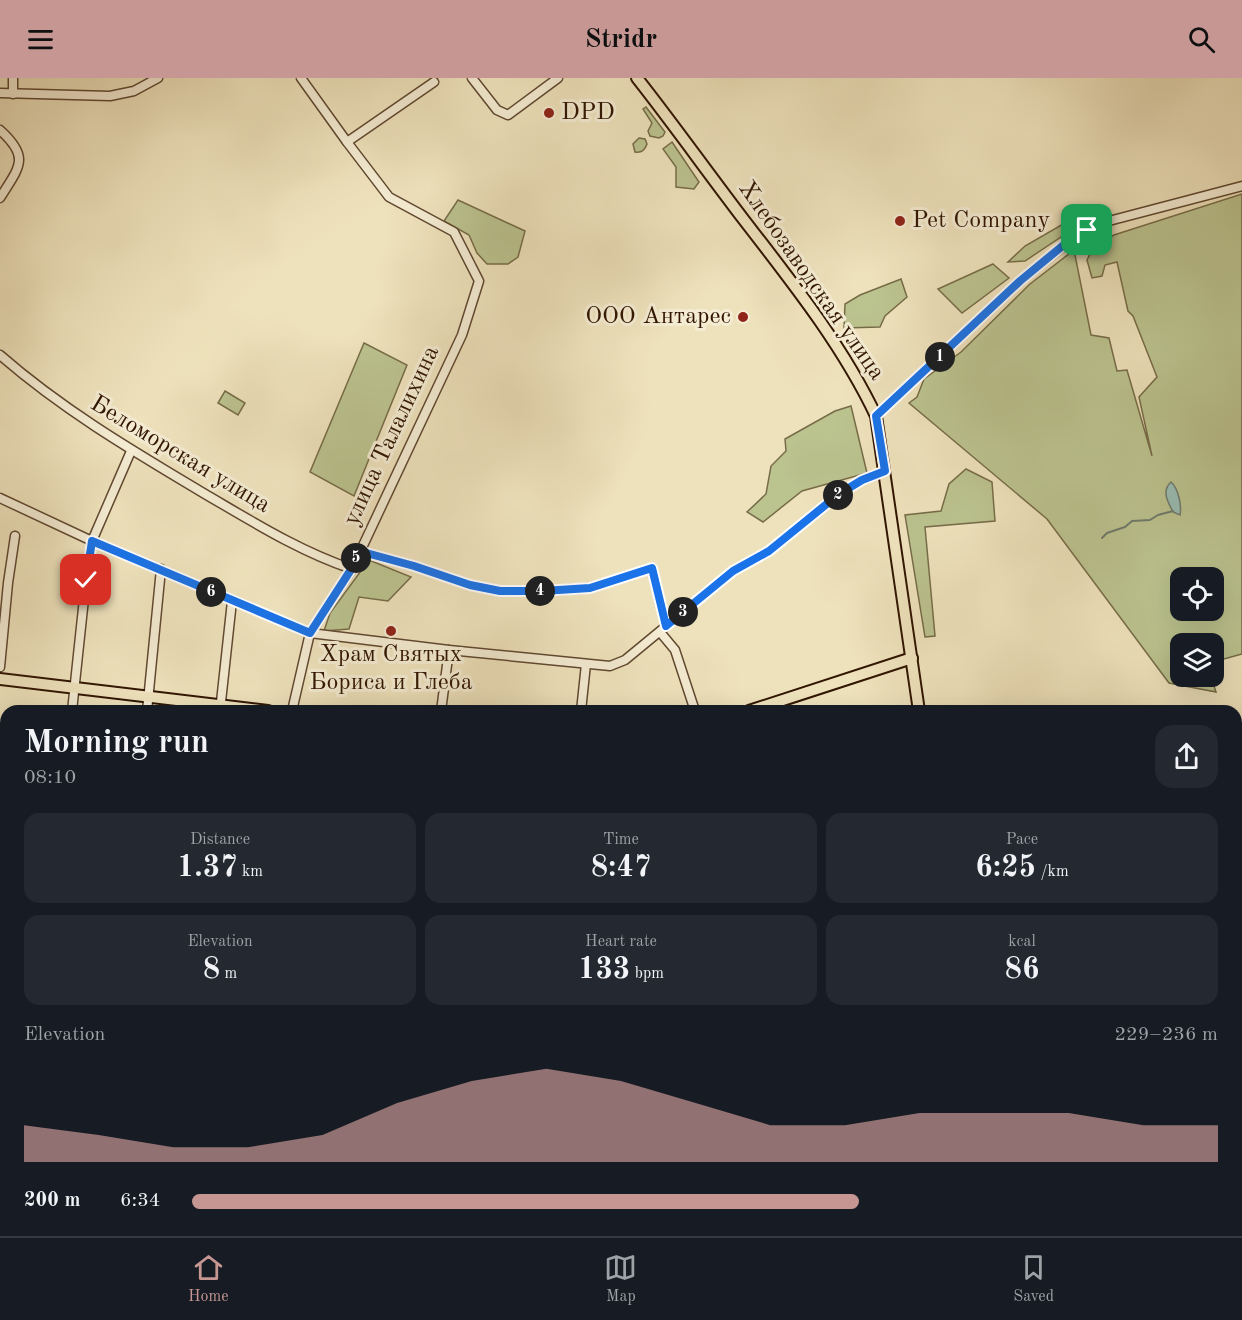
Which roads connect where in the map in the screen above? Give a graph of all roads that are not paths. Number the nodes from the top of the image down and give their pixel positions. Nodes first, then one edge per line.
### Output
1 (13, 78) edge
2 (158, 78) edge
3 (301, 78) edge
4 (472, 78) edge
5 (558, 78) edge
6 (637, 78) edge
7 (434, 82) dead end
8 (0, 88) edge
9 (0, 93) edge
10 (13, 94) junction
11 (0, 130) edge
12 (347, 142) junction
13 (1242, 186) edge
14 (0, 198) edge
15 (0, 355) edge
16 (876, 416) junction
17 (131, 451) junction
18 (885, 471) junction
19 (0, 498) edge
20 (15, 536) dead end
21 (92, 541) junction
22 (359, 551) junction
23 (352, 568) junction
24 (161, 569) junction
25 (4, 583) edge
26 (232, 601) junction
27 (663, 629) junction
28 (310, 633) junction
29 (449, 650) junction
30 (912, 658) junction
31 (586, 664) junction
32 (0, 667) edge
33 (0, 679) edge
34 (75, 688) junction
35 (149, 697) junction
36 (73, 705) edge
37 (148, 705) edge
38 (201, 705) edge
39 (220, 705) edge
40 (293, 705) edge
41 (442, 705) edge
42 (582, 705) edge
43 (693, 705) edge
44 (767, 705) edge
45 (918, 705) edge

1 - 10 street
2 - 10 street
3 - 12 street
4 - 5 street
6 - 16 main road, Хлебозаводская улица
7 - 12 street
8 - 9 street
9 - 10 street
11 - 14 street
12 - 22 street, улица Талалихина
13 - 16 street
15 - 17 street, Беломорская улица
16 - 18 main road, Хлебозаводская улица
17 - 21 street
17 - 23 street, Беломорская улица
18 - 27 street
18 - 30 main road, Хлебозаводская улица
19 - 21 street
20 - 25 street
21 - 24 street
21 - 34 street
22 - 23 street, улица Талалихина
22 - 27 street
23 - 28 street, улица Талалихина
24 - 26 street
24 - 35 street
25 - 32 street
26 - 28 street
26 - 39 street
27 - 31 street
27 - 43 street
28 - 29 street
28 - 40 street, улица Талалихина
29 - 31 street
29 - 41 street
30 - 44 main road
30 - 45 main road, Хлебозаводская улица
31 - 42 street
33 - 34 main road
34 - 35 main road
34 - 36 street
35 - 37 street
35 - 38 main road

